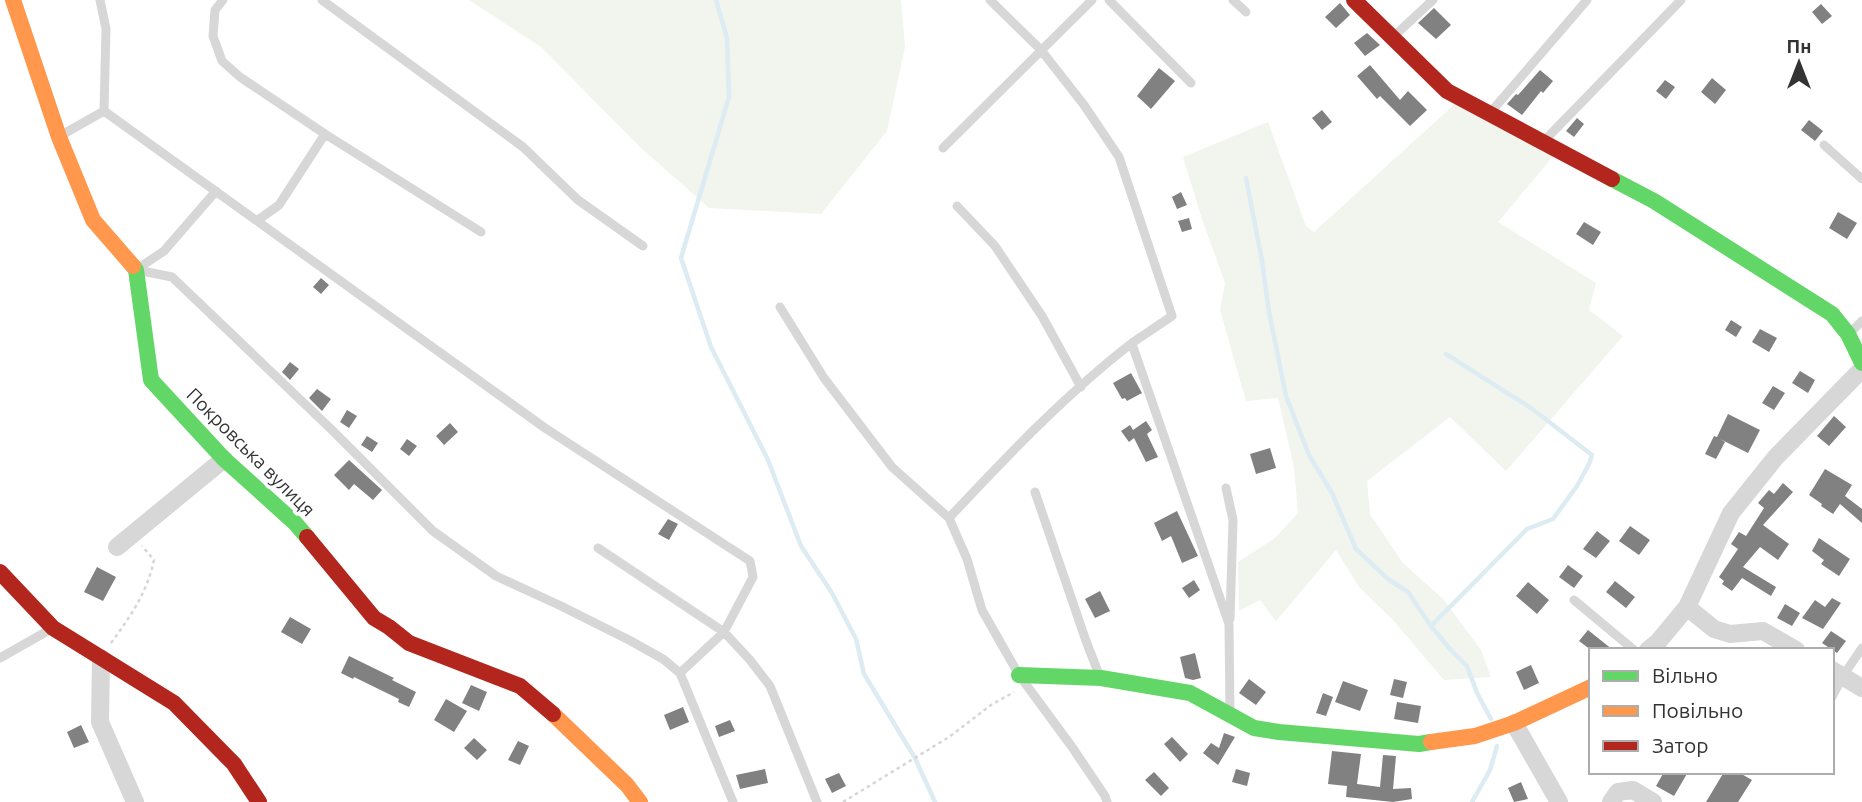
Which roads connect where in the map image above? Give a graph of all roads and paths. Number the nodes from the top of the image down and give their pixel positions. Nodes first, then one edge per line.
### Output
1 (13, 0) edge
2 (100, 0) edge
3 (223, 0) edge
4 (322, 0) edge
5 (990, 0) edge
6 (1092, 0) edge
7 (1109, 0) edge
8 (1233, 0) edge
9 (1354, 0) edge
10 (1433, 0) edge
11 (1587, 0) edge
12 (1681, 0) edge
13 (1245, 12) dead end
14 (1391, 38) junction
15 (1041, 50) junction
16 (1191, 83) dead end
17 (104, 111) junction
18 (1489, 115) junction
19 (325, 134) junction
20 (59, 137) junction
21 (1542, 143) junction
22 (1824, 145) dead end
23 (943, 148) dead end
24 (1862, 179) edge
25 (216, 191) junction
26 (957, 206) dead end
27 (258, 220) junction
28 (481, 232) dead end
29 (643, 246) dead end
30 (136, 270) junction
31 (780, 306) dead end
32 (1862, 321) edge
33 (1848, 334) junction
34 (1132, 344) junction
35 (1862, 363) edge
36 (1862, 369) edge
37 (1081, 387) junction
38 (224, 460) junction
39 (1226, 488) dead end
40 (1035, 492) dead end
41 (949, 518) junction
42 (133, 534) junction
43 (117, 547) dead end
44 (598, 548) dead end
45 (0, 572) edge
46 (1574, 600) dead end
47 (1687, 607) junction
48 (1229, 624) junction
49 (53, 628) junction
50 (724, 632) junction
51 (1632, 648) edge
52 (1650, 648) edge
53 (1793, 648) edge
54 (1862, 648) edge
55 (101, 657) junction
56 (0, 658) edge
57 (680, 673) junction
58 (1838, 673) edge
59 (1101, 678) junction
60 (1023, 680) junction
61 (1589, 688) edge
62 (1862, 688) edge
63 (1230, 714) junction
64 (1514, 723) junction
65 (135, 802) edge
66 (258, 802) edge
67 (640, 802) edge
68 (733, 802) edge
69 (817, 802) edge
70 (843, 802) edge
71 (1107, 802) edge
72 (1559, 802) edge
73 (1611, 802) edge
74 (1653, 802) edge

1 - 20 street
2 - 17 lane
3 - 19 lane
4 - 29 lane
5 - 15 lane
6 - 15 lane
7 - 16 lane
8 - 13 lane
9 - 14 street
10 - 14 lane
11 - 18 lane
12 - 21 lane
14 - 18 street
15 - 23 lane
15 - 34 lane
17 - 20 lane
17 - 25 lane
18 - 21 street
19 - 27 lane
19 - 28 lane
20 - 30 street
21 - 33 street
22 - 24 lane
25 - 27 lane
25 - 30 lane
26 - 37 lane
27 - 50 lane
30 - 38 street, Покровська вулиця
30 - 57 lane
31 - 41 lane
32 - 33 lane
33 - 35 street
34 - 37 lane
34 - 48 lane
36 - 47 street
37 - 41 lane
38 - 42 street
38 - 67 street, Покровська вулиця
39 - 48 lane
40 - 59 lane
41 - 60 lane
42 - 43 street
42 - 55 path
44 - 50 lane
45 - 49 street
46 - 51 lane
47 - 52 street
47 - 53 street
48 - 63 lane
49 - 55 street
49 - 56 lane
50 - 57 lane
50 - 69 lane
54 - 58 lane
55 - 65 street
55 - 66 street
57 - 68 lane
58 - 62 street
59 - 60 street
59 - 63 street
60 - 70 path
60 - 71 lane
61 - 64 street
63 - 64 street
64 - 72 street
73 - 74 street

